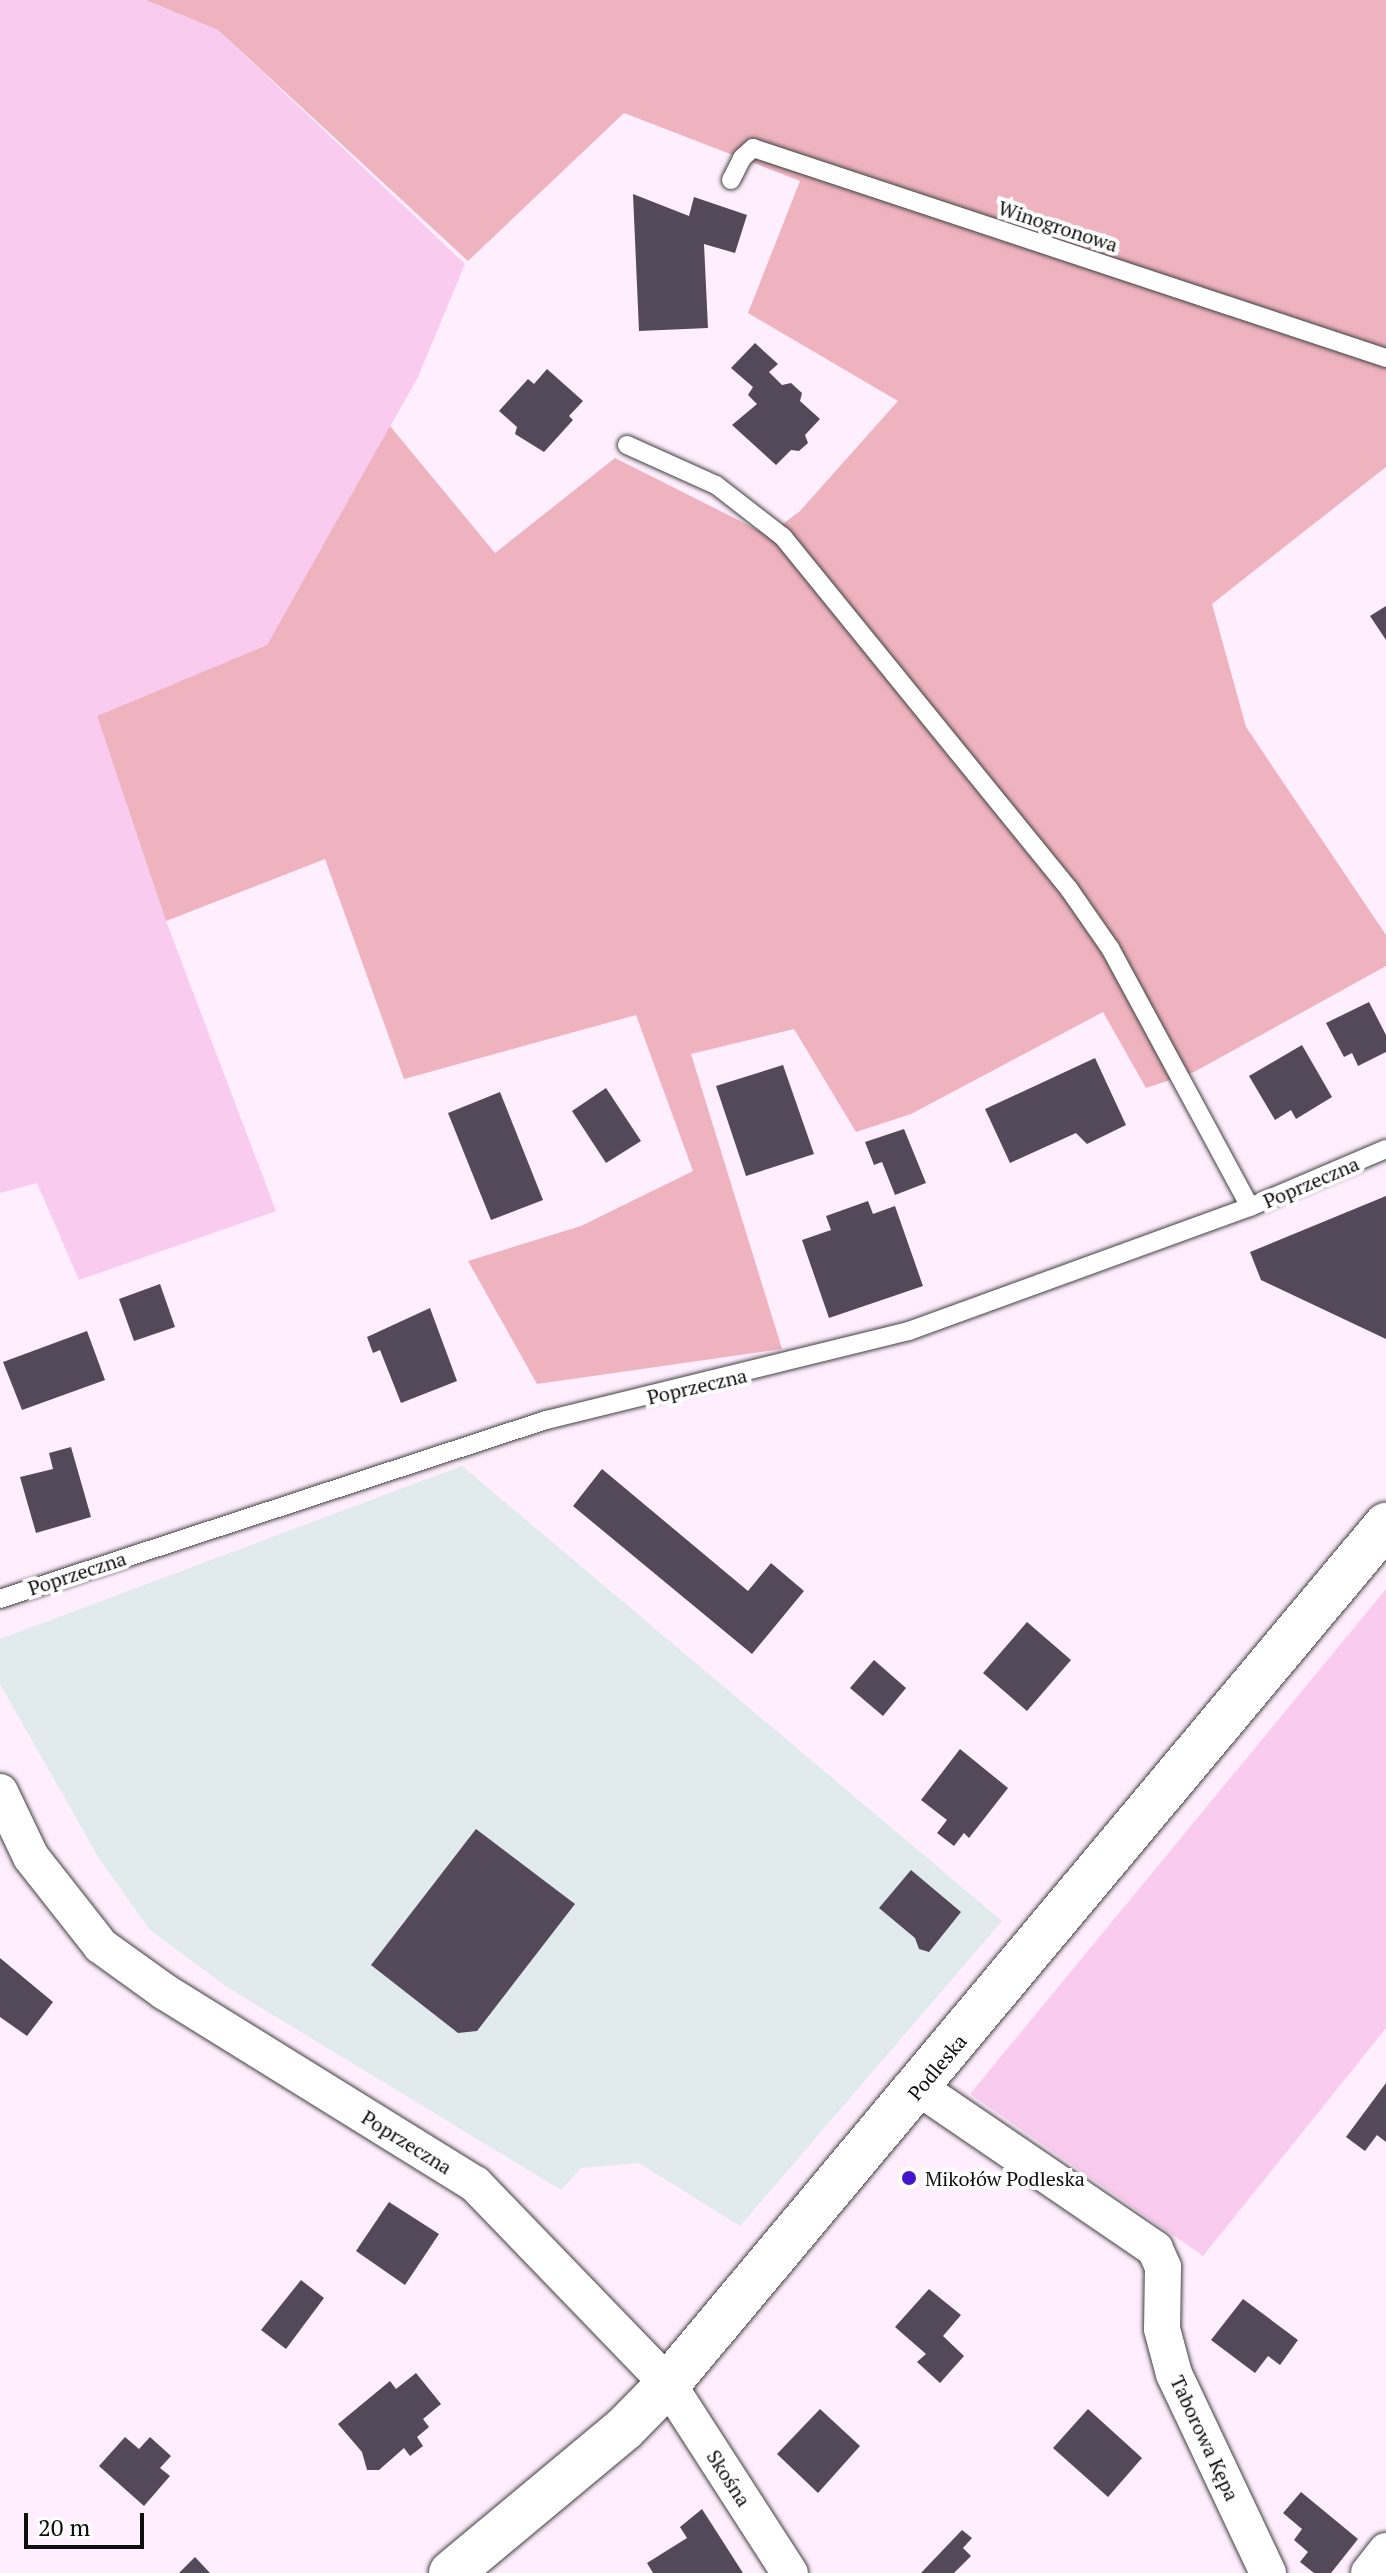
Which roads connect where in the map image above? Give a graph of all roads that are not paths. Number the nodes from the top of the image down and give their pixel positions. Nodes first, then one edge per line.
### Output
1 (731, 180) dead end
2 (1386, 358) edge
3 (627, 445) dead end
4 (1386, 1149) edge
5 (1250, 1207) junction
6 (1386, 1525) edge
7 (0, 1599) edge
8 (0, 1792) edge
9 (919, 2088) junction
10 (668, 2384) junction
11 (1386, 2551) edge
12 (451, 2573) edge
13 (790, 2573) edge
14 (1268, 2573) edge
15 (1369, 2573) edge

1 - 2 lane, Winogronowa
3 - 5 lane
4 - 5 lane, Poprzeczna
5 - 7 lane, Poprzeczna
6 - 9 street, Podleska
8 - 10 street, Poprzeczna
9 - 10 street, Podleska
9 - 14 street, Taborowa Kępa
10 - 12 street, Podleska
10 - 13 street, Skośna
11 - 15 street

